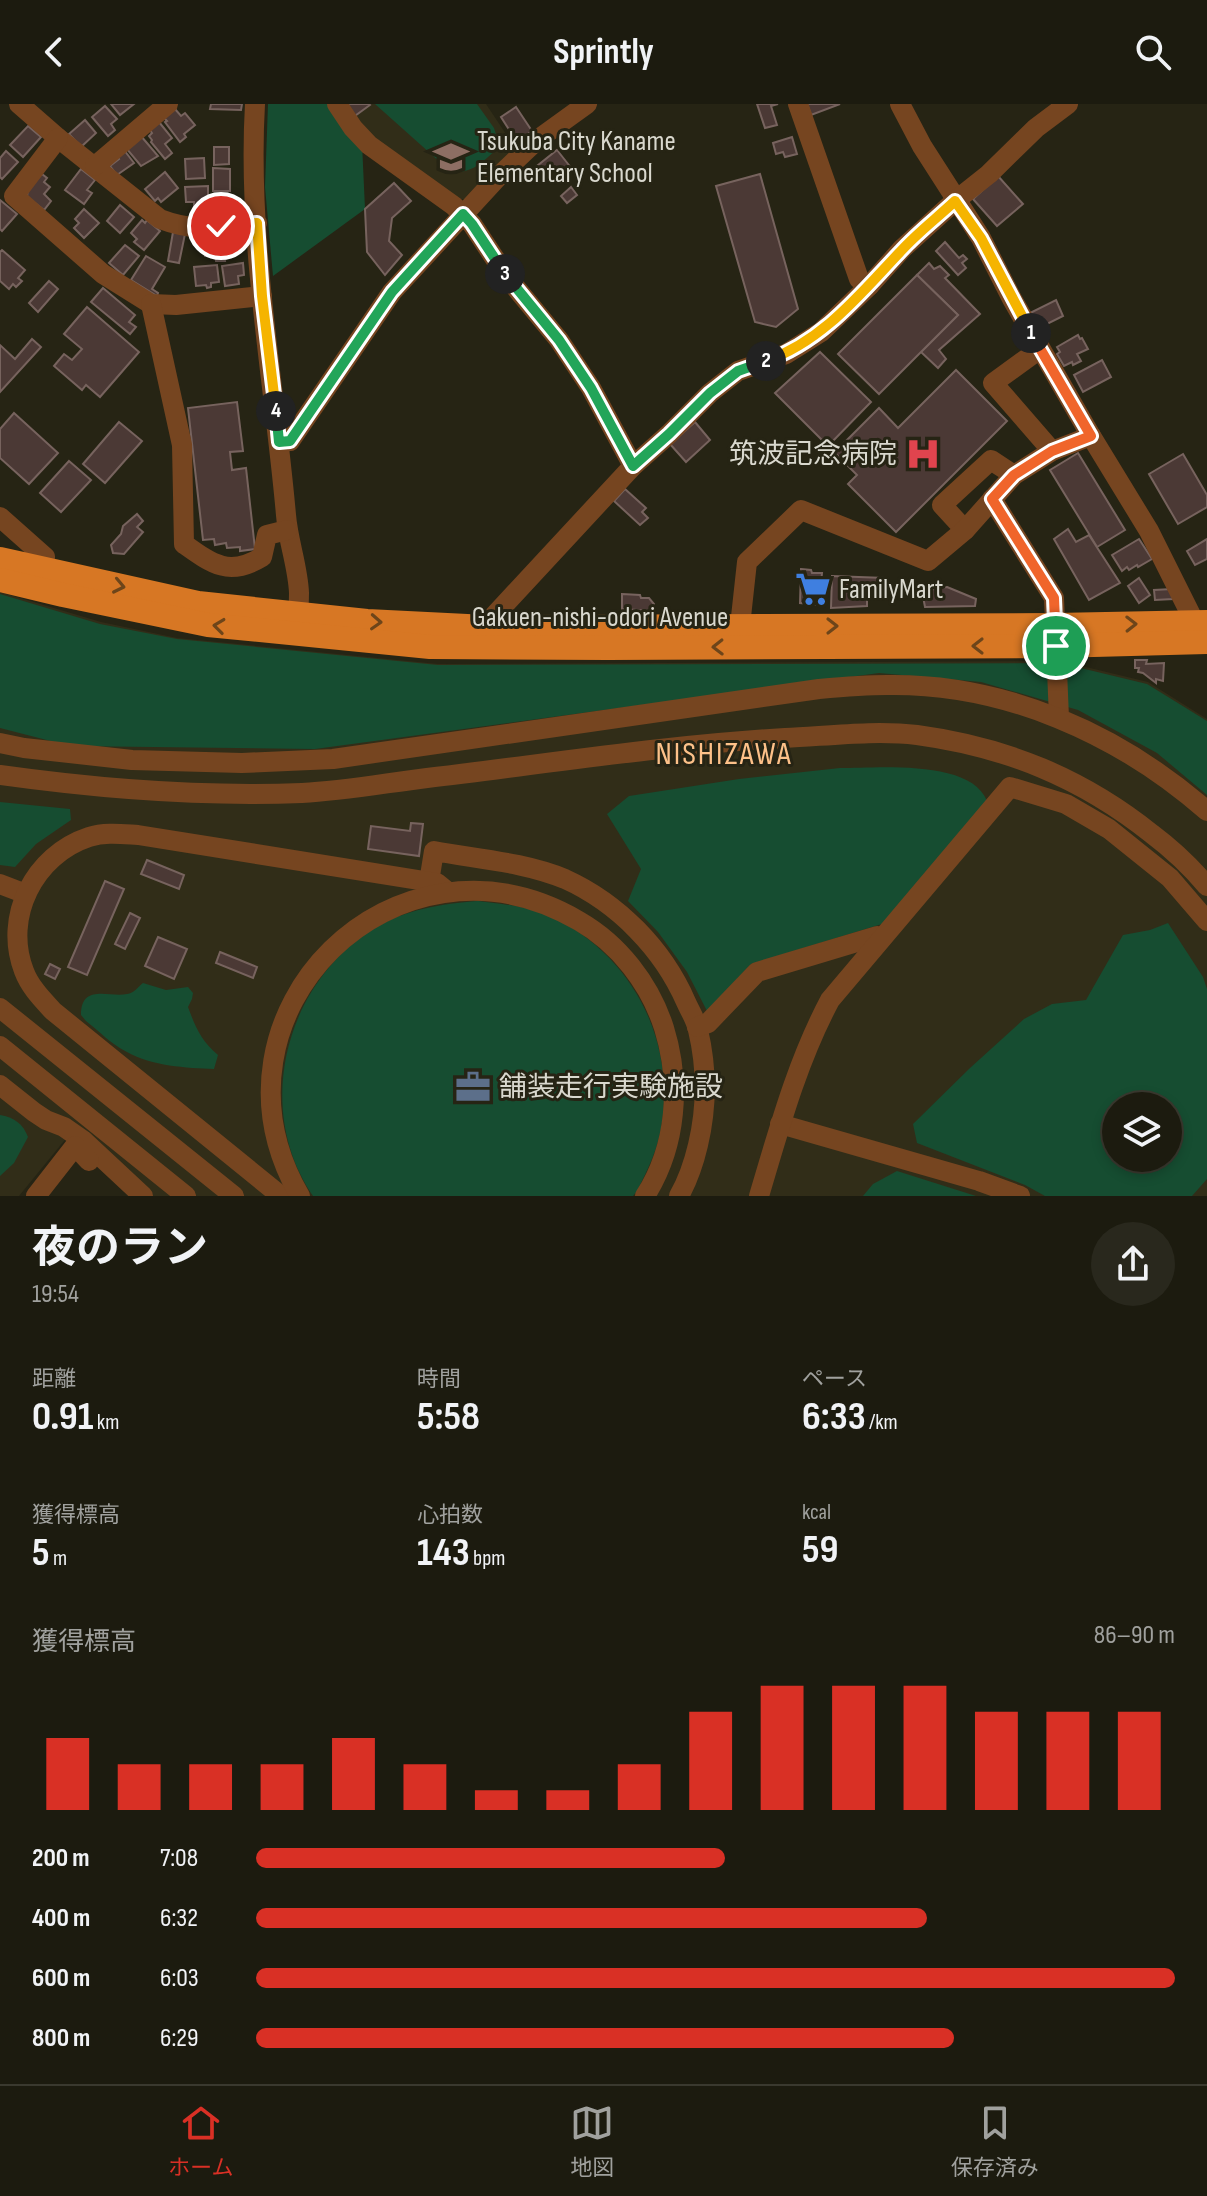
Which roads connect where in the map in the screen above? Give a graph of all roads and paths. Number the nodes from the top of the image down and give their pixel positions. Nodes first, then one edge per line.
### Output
1 (19, 104) edge
2 (168, 104) edge
3 (255, 104) edge
4 (337, 104) edge
5 (587, 104) edge
6 (798, 104) edge
7 (900, 104) edge
8 (1068, 104) edge
9 (58, 138) junction
10 (95, 166) junction
11 (955, 201) junction
12 (463, 214) junction
13 (257, 223) junction
14 (869, 286) junction
15 (262, 296) junction
16 (151, 304) junction
17 (1040, 349) junction
18 (1091, 436) junction
19 (279, 442) junction
20 (1052, 451) junction
21 (633, 466) junction
22 (1014, 475) junction
23 (992, 499) junction
24 (0, 517) edge
25 (287, 530) junction
26 (965, 530) junction
27 (0, 559) edge
28 (43, 570) junction
29 (0, 580) edge
30 (297, 625) junction
31 (740, 626) junction
32 (487, 627) junction
33 (1203, 632) edge
34 (1055, 636) junction
35 (1059, 718) junction
36 (0, 743) edge
37 (0, 775) edge
38 (1207, 811) edge
39 (429, 882) junction
40 (0, 884) edge
41 (1207, 886) edge
42 (448, 892) junction
43 (26, 894) junction
44 (1207, 921) edge
45 (881, 939) junction
46 (0, 1008) edge
47 (697, 1027) junction
48 (0, 1046) edge
49 (0, 1085) edge
50 (780, 1124) junction
51 (36, 1196) edge
52 (123, 1196) edge
53 (143, 1196) edge
54 (186, 1196) edge
55 (234, 1196) edge
56 (281, 1196) edge
57 (300, 1196) edge
58 (645, 1196) edge
59 (679, 1196) edge
60 (759, 1196) edge
61 (1020, 1196) edge

1 - 9 street
2 - 10 street
3 - 13 street
4 - 12 street
5 - 12 street
6 - 14 street
7 - 11 street
8 - 11 street
9 - 10 street
9 - 16 street
10 - 13 street
11 - 14 street
11 - 17 street
12 - 19 street
12 - 21 street
13 - 15 street
14 - 21 street
15 - 16 street
15 - 19 street
16 - 25 street
17 - 18 street
17 - 20 street
18 - 20 street
18 - 33 street
19 - 25 street
20 - 22 street
21 - 32 street
22 - 23 street
22 - 26 street
23 - 26 street
23 - 34 street
24 - 28 street
25 - 30 street
26 - 31 street
27 - 28 highway, Gakuen-nishi-odori Avenue
28 -> 30 highway, Gakuen-nishi-odori Avenue
30 -> 29 highway, Gakuen-nishi-odori Avenue
30 -> 32 highway, Gakuen-nishi-odori Avenue
34 -> 30 highway, Gakuen-nishi-odori Avenue
31 - 32 highway, Gakuen-nishi-odori Avenue
31 -> 34 highway, Gakuen-nishi-odori Avenue
33 - 34 highway, Gakuen-nishi-odori Avenue
34 - 35 street
35 - 36 street
35 - 38 street
37 - 41 street
39 - 42 street
39 - 43 street
39 - 47 street
40 - 43 street
42 - 57 street
42 - 58 street
43 - 56 street
44 - 45 street
45 - 47 street
45 - 50 street
46 - 55 street
47 - 59 street
48 - 54 street
49 - 53 street
50 - 60 street
50 - 61 street
51 - 52 street

